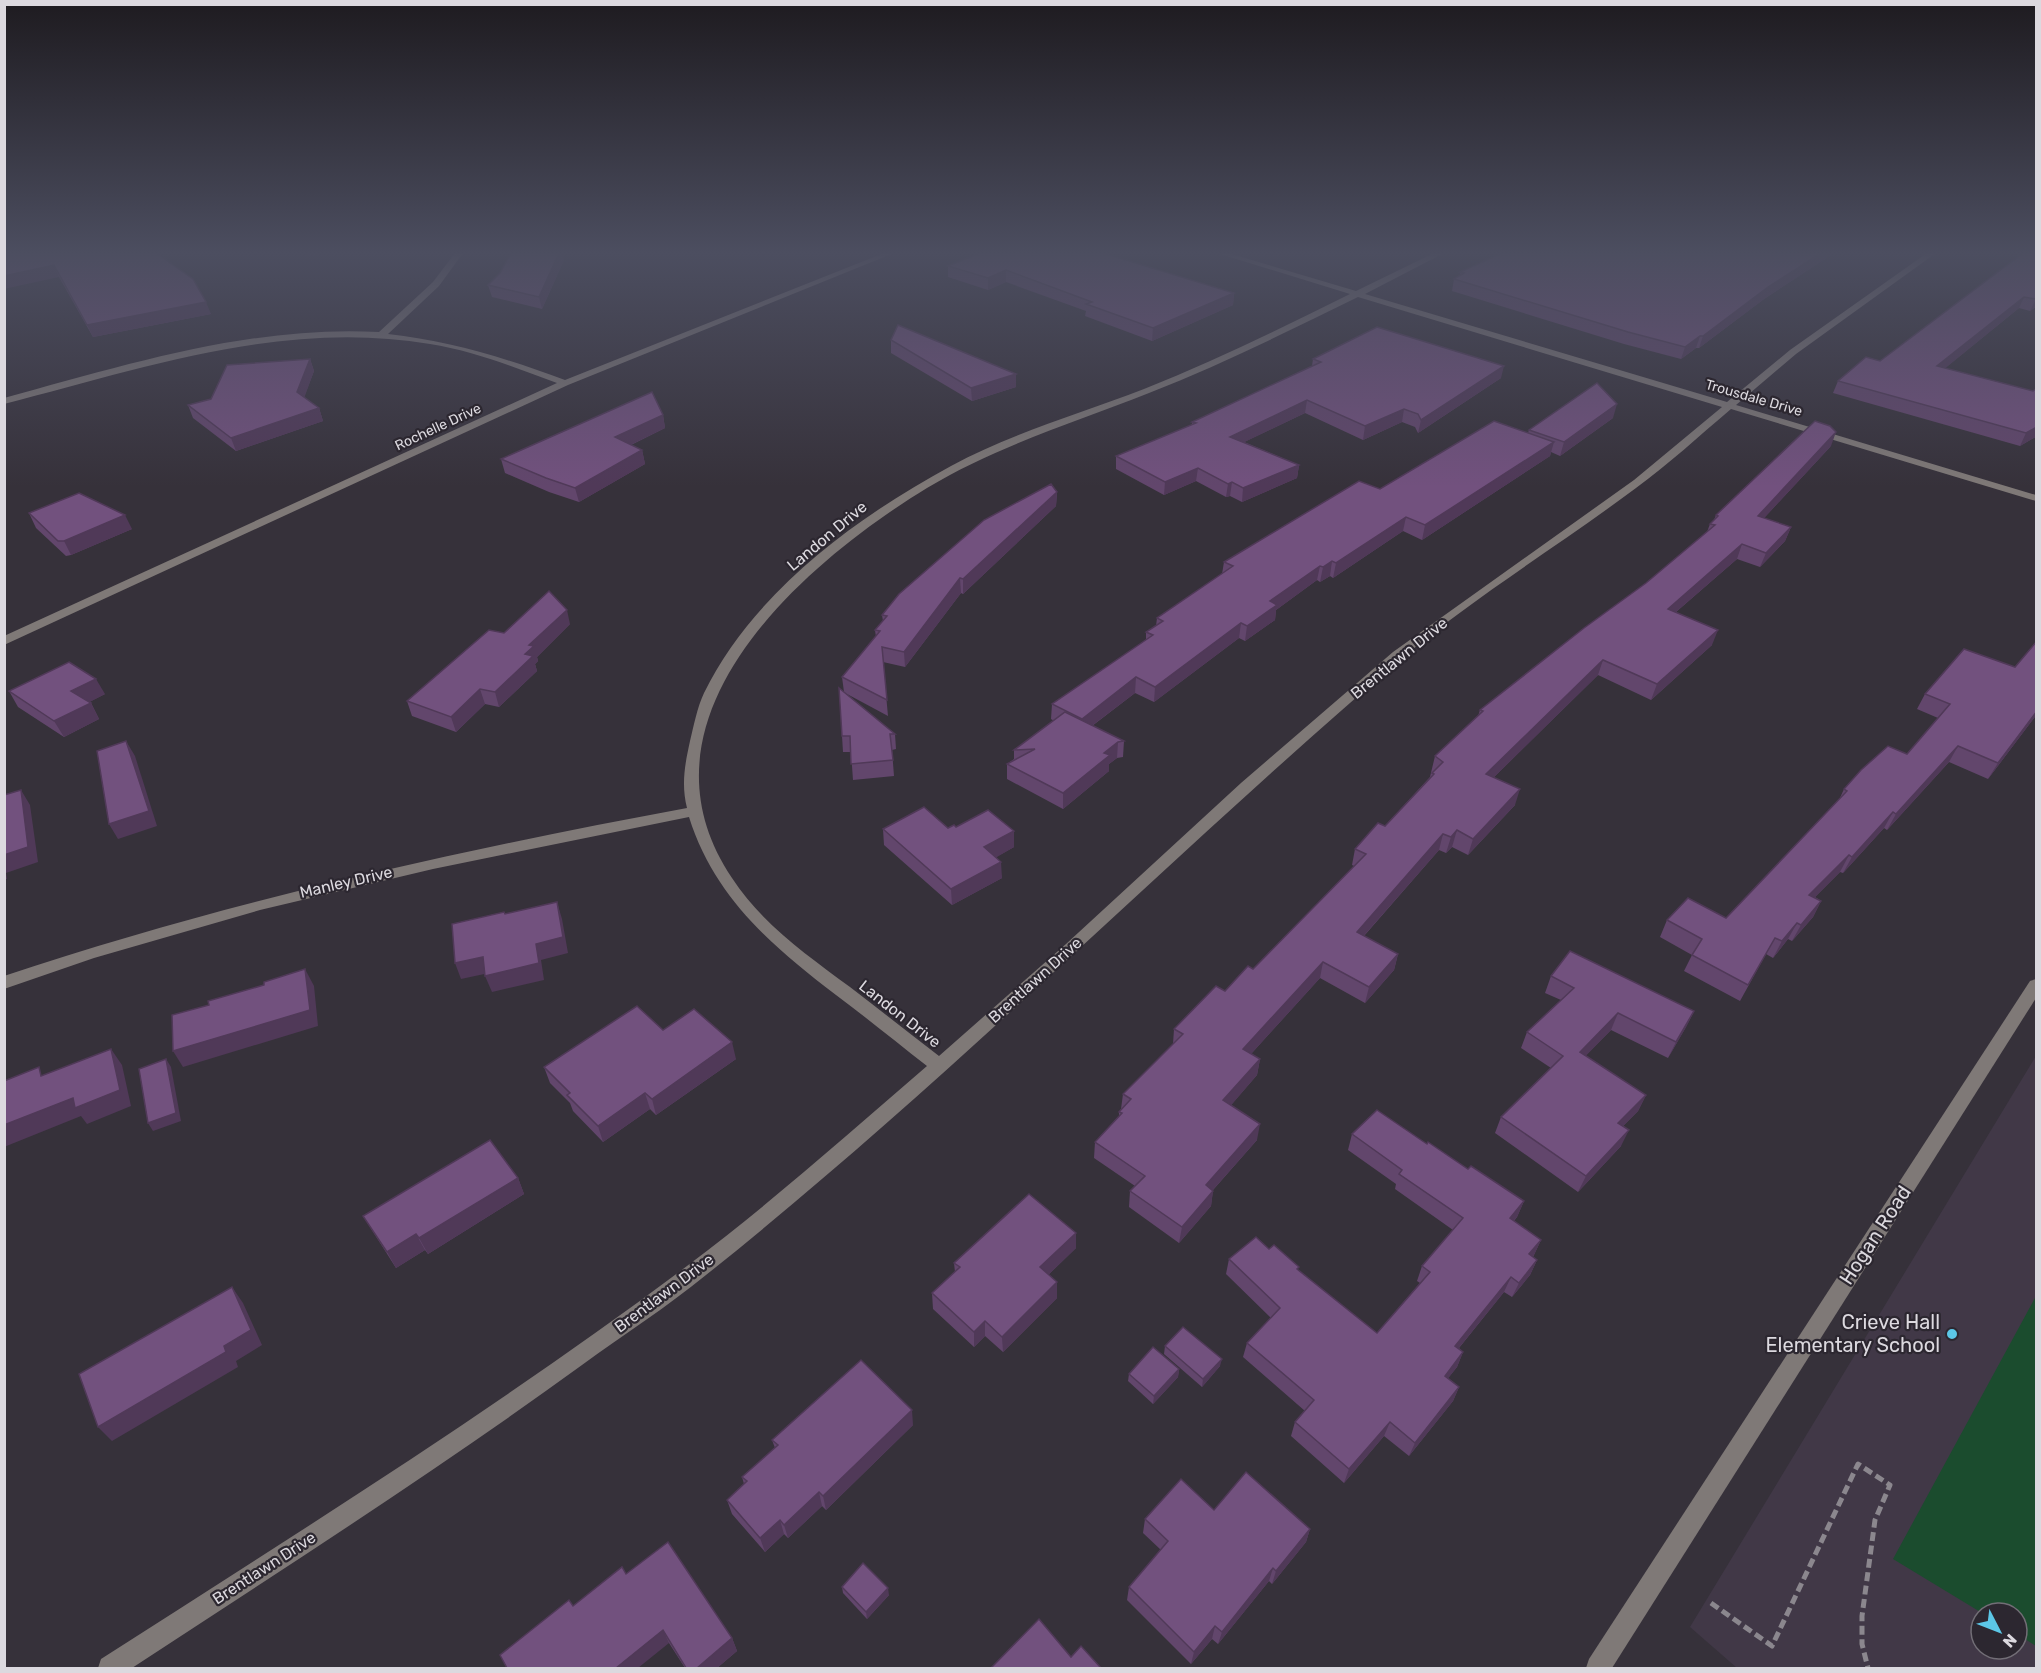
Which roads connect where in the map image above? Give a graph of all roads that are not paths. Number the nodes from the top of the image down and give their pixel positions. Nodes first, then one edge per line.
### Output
1 (385, 331) edge
2 (695, 331) edge
3 (1279, 331) edge
4 (1479, 331) edge
5 (1822, 331) edge
6 (380, 336) junction
7 (565, 383) junction
8 (4, 401) edge
9 (1730, 405) junction
10 (2037, 498) edge
11 (4, 641) edge
12 (695, 811) junction
13 (4, 983) edge
14 (2037, 984) edge
15 (939, 1066) junction
16 (110, 1668) edge
17 (1598, 1668) edge

1 - 6 street
2 - 7 street, Rochelle Drive
3 - 12 street, Landon Drive
4 - 9 street, Trousdale Drive
5 - 9 street, Brentlawn Drive
6 - 7 street
6 - 8 street
7 - 11 street, Rochelle Drive
9 - 10 street, Trousdale Drive
9 - 15 street, Brentlawn Drive
12 - 13 street, Manley Drive
12 - 15 street, Landon Drive
14 - 17 street, Hogan Road
15 - 16 street, Brentlawn Drive

